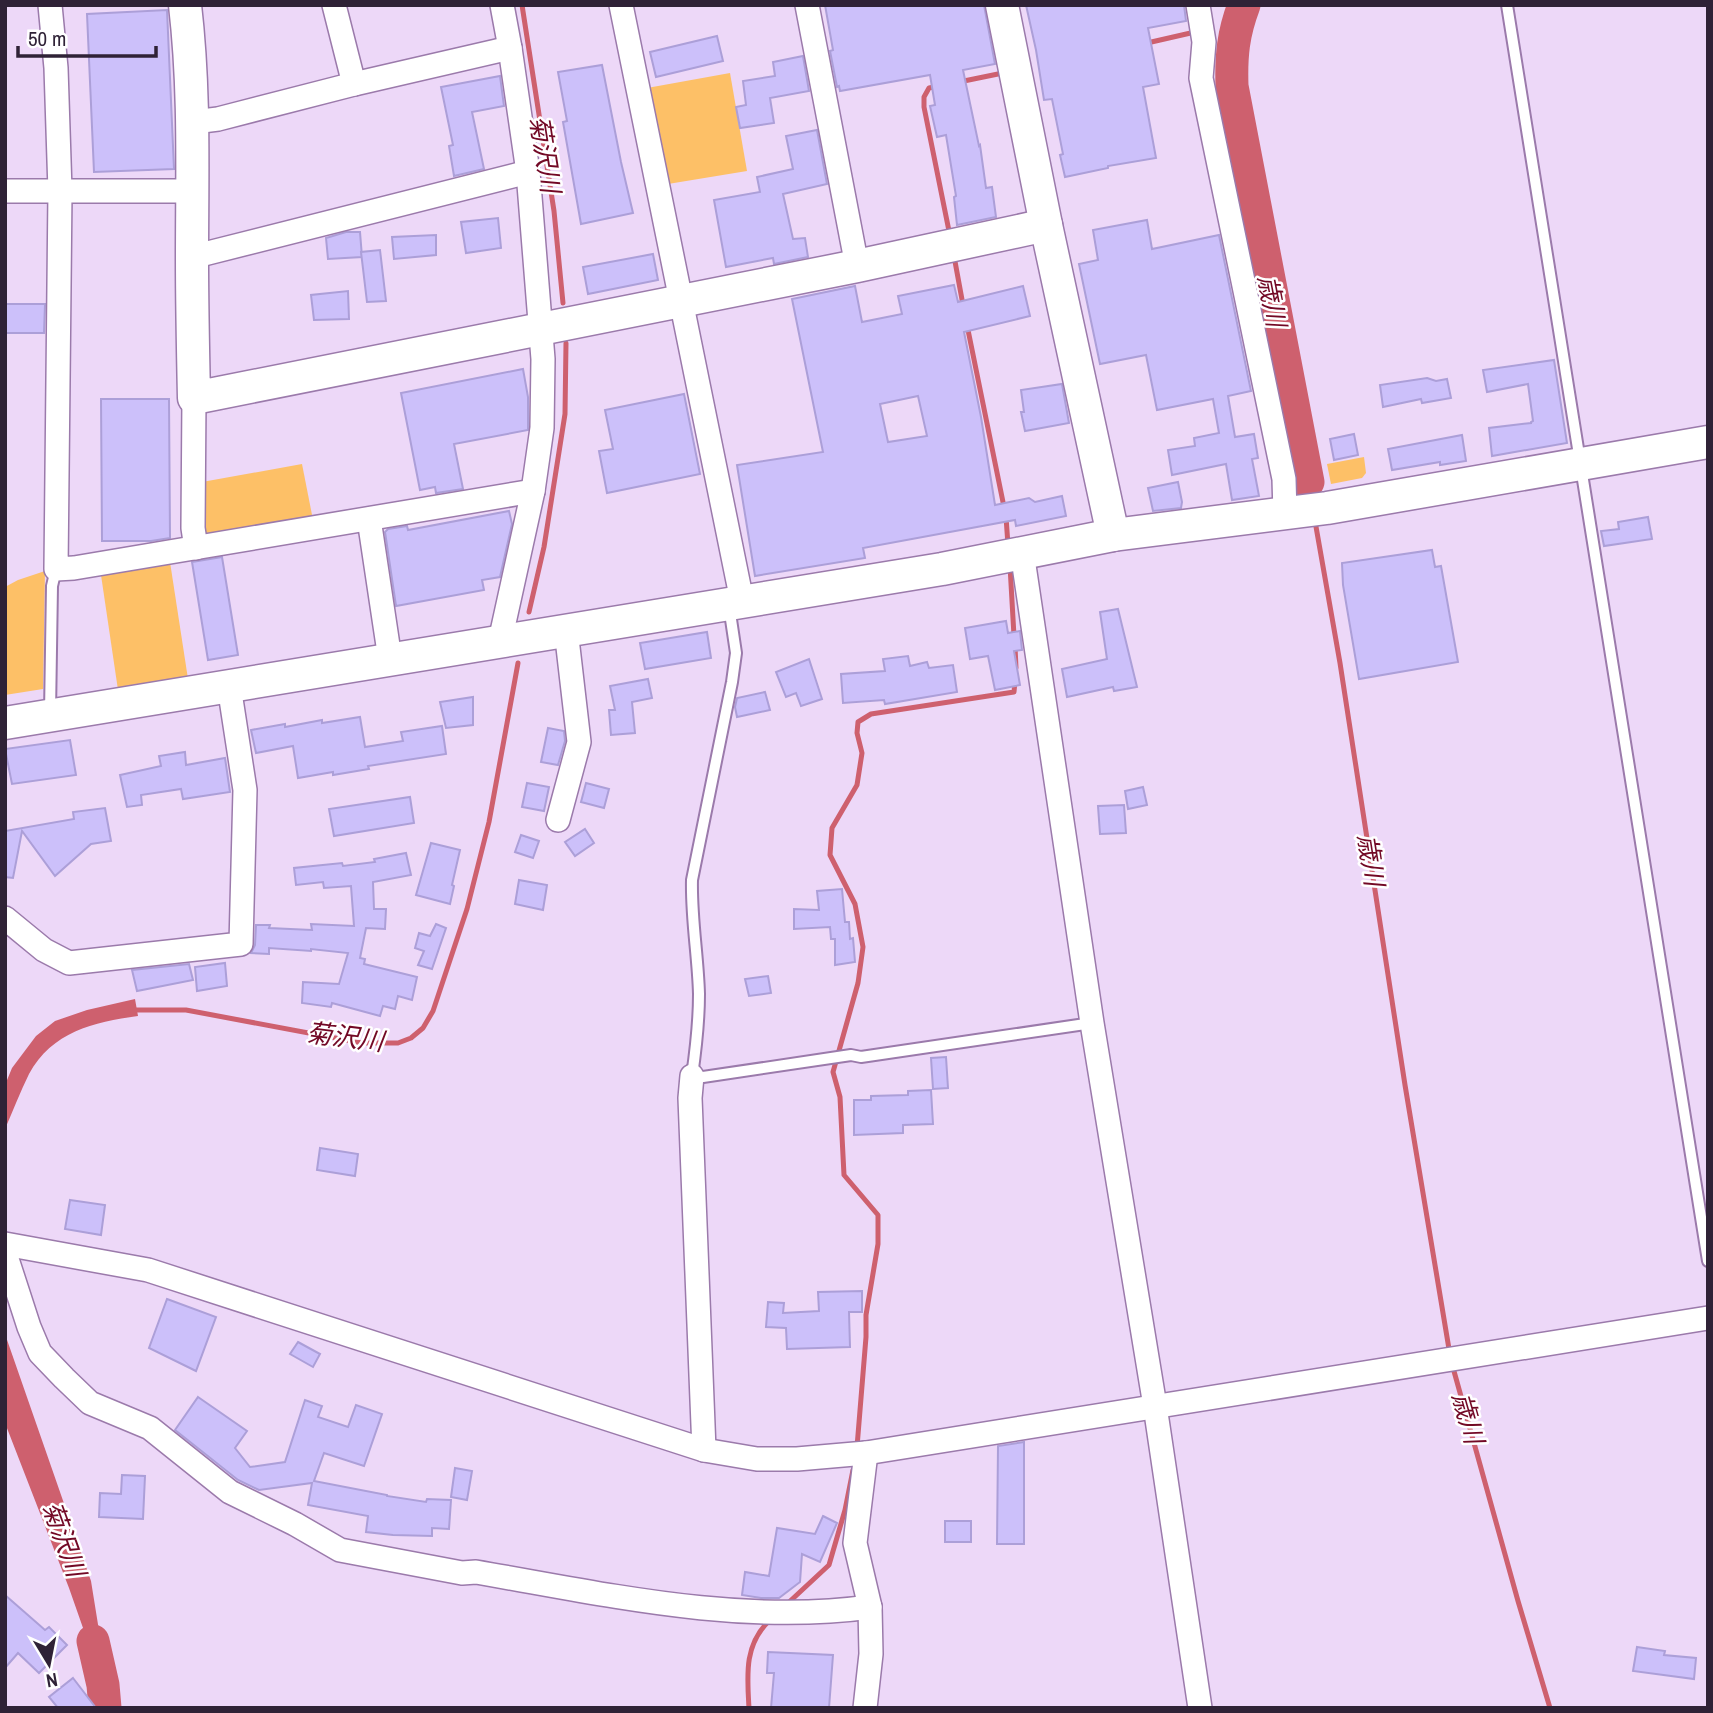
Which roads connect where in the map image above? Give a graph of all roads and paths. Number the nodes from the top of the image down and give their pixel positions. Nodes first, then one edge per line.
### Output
1 (50, 5) edge
2 (185, 5) edge
3 (334, 5) edge
4 (502, 5) edge
5 (621, 5) edge
6 (807, 5) edge
7 (1002, 5) edge
8 (1507, 5) edge
9 (1203, 6) edge
10 (510, 48) junction
11 (354, 84) junction
12 (194, 122) junction
13 (528, 172) junction
14 (5, 191) edge
15 (60, 191) junction
16 (193, 191) junction
17 (1046, 225) junction
18 (192, 257) junction
19 (857, 266) junction
20 (680, 301) junction
21 (542, 328) junction
22 (194, 398) junction
23 (1708, 442) edge
24 (1580, 463) junction
25 (533, 491) junction
26 (1306, 510) junction
27 (369, 519) junction
28 (1113, 535) junction
29 (196, 548) junction
30 (1022, 552) junction
31 (56, 569) junction
32 (735, 602) junction
33 (566, 630) junction
34 (500, 641) junction
35 (390, 659) junction
36 (229, 686) junction
37 (50, 715) junction
38 (5, 723) edge
39 (558, 820) dead end
40 (5, 918) edge
41 (1092, 1023) junction
42 (692, 1076) junction
43 (5, 1244) edge
44 (5, 1253) edge
45 (1708, 1261) edge
46 (1708, 1318) edge
47 (1155, 1406) junction
48 (704, 1450) junction
49 (866, 1453) junction
50 (870, 1607) junction
51 (865, 1708) edge
52 (1200, 1708) edge

1 - 15 street
2 - 12 street
3 - 11 street
4 - 10 street
5 - 20 street
6 - 19 street
7 - 17 street
8 - 24 lane
9 - 26 street
10 - 11 street
10 - 13 street
11 - 12 street
12 - 16 street
13 - 18 street
13 - 21 street
14 - 15 street
15 - 16 street
15 - 31 street
16 - 18 street
17 - 19 street
17 - 28 street
18 - 22 street
19 - 20 street
20 - 21 street
20 - 32 street
21 - 22 street
21 - 25 street
22 - 29 street
23 - 24 street
24 - 26 street
24 - 45 lane
25 - 27 street
25 - 34 street
26 - 28 street
27 - 29 street
27 - 35 street
28 - 30 street
29 - 31 street
30 - 32 street
30 - 41 street
31 - 37 lane
32 - 33 street
32 - 42 lane
33 - 34 street
33 - 39 street
34 - 35 street
35 - 36 street
36 - 37 street
36 - 40 street
37 - 38 street
41 - 42 lane
41 - 47 street
42 - 48 street
43 - 48 street
44 - 50 street
46 - 47 street
47 - 49 street
47 - 52 street
48 - 49 street
49 - 50 street
50 - 51 street

